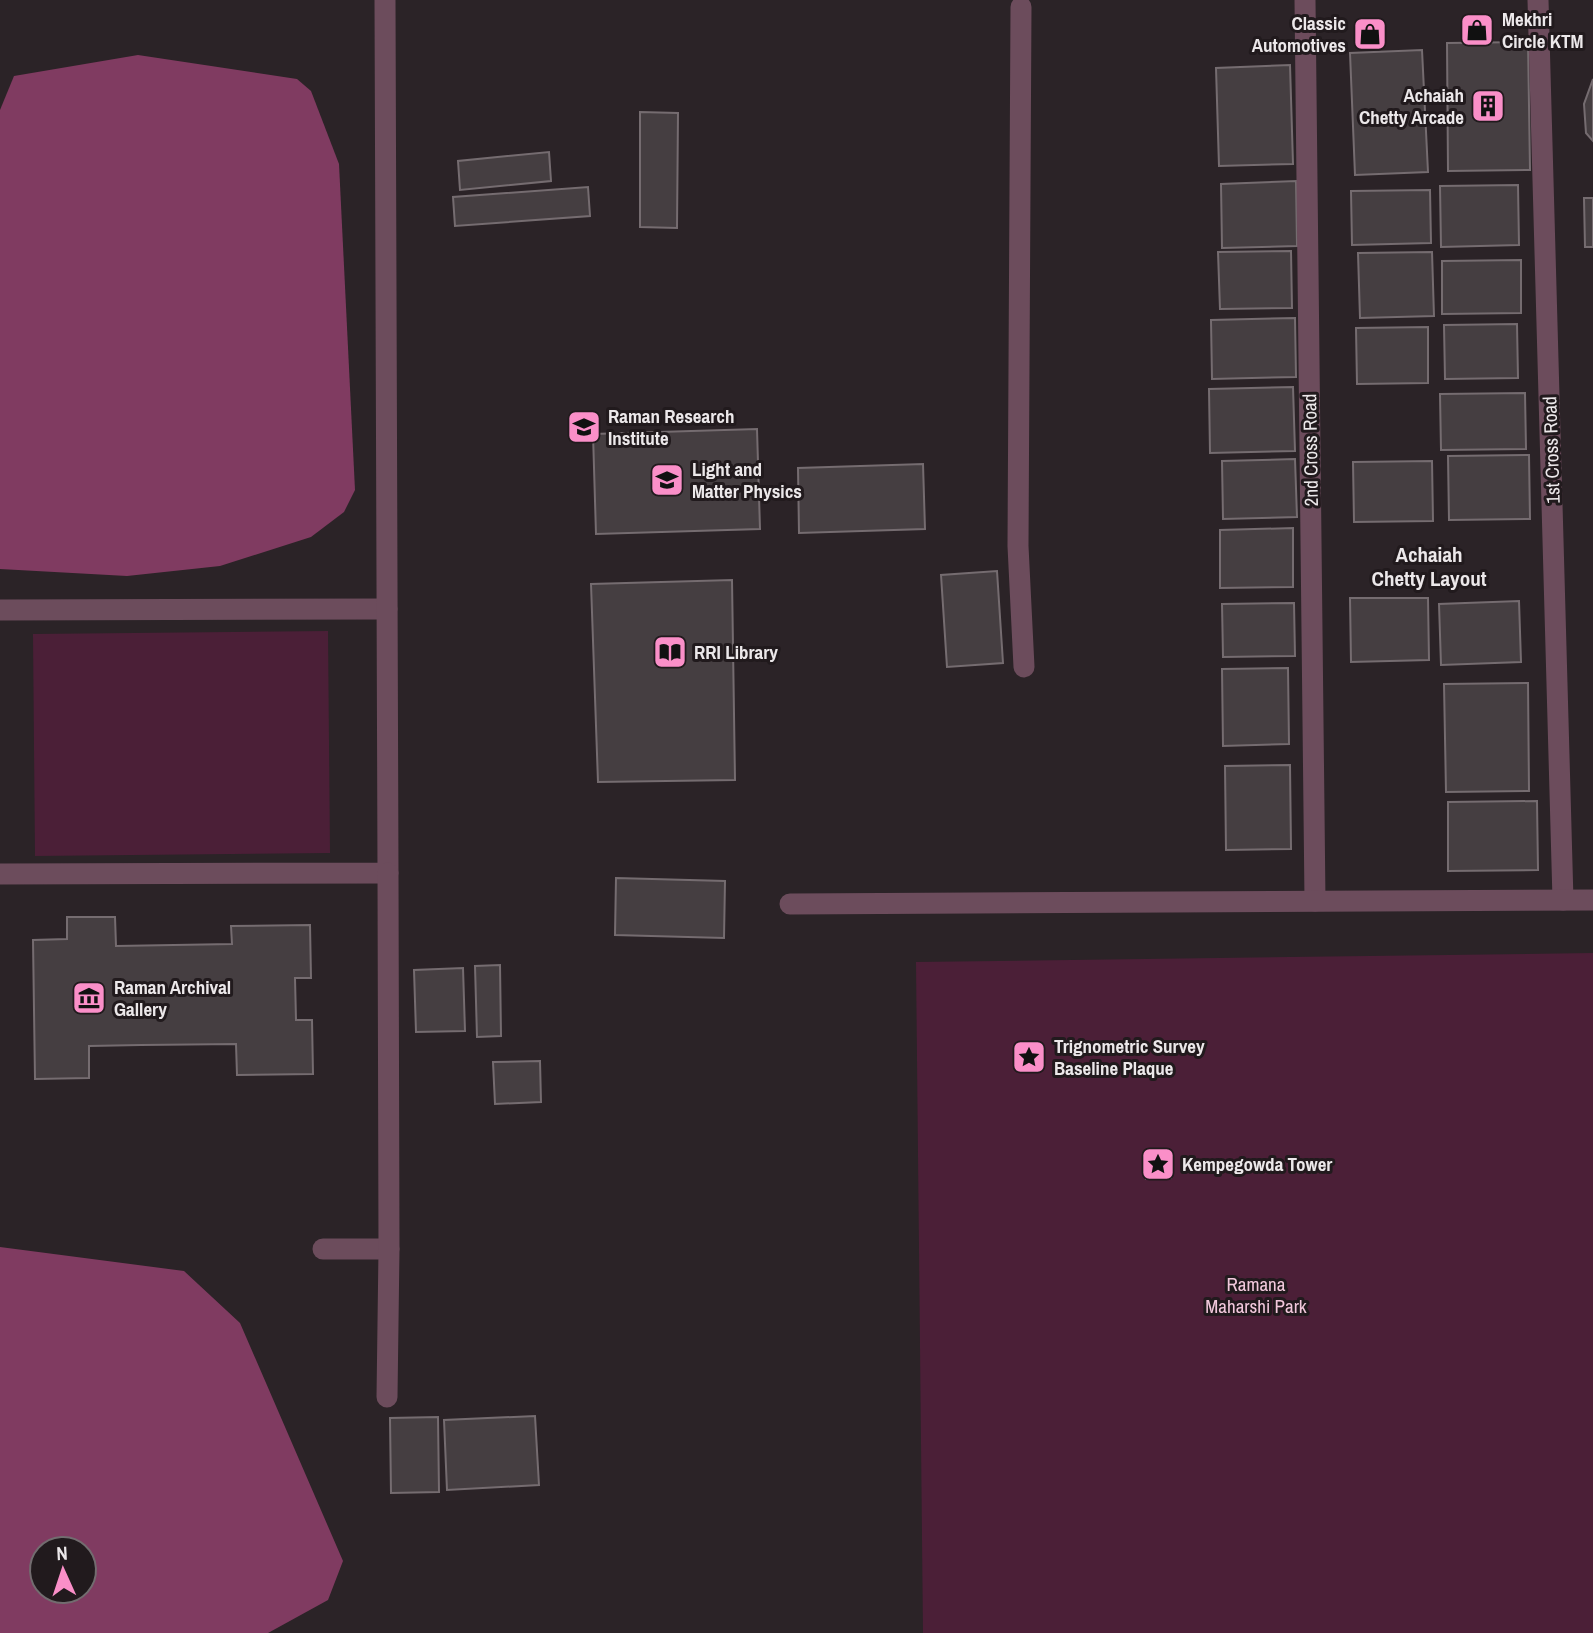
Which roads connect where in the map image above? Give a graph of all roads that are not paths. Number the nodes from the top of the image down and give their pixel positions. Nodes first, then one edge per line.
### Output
1 (385, 0) edge
2 (1305, 0) edge
3 (1538, 0) edge
4 (1021, 7) dead end
5 (387, 609) junction
6 (0, 610) edge
7 (1024, 667) dead end
8 (388, 873) junction
9 (0, 874) edge
10 (1563, 900) junction
11 (1593, 900) edge
12 (1315, 901) junction
13 (790, 904) dead end
14 (323, 1249) dead end
15 (389, 1249) junction
16 (387, 1397) dead end

1 - 5 street
2 - 12 street, 2nd Cross Road
3 - 10 street, 1st Cross Road
4 - 7 street
5 - 6 street
5 - 8 street
8 - 9 street
8 - 15 street
10 - 11 street
10 - 12 street
12 - 13 street
14 - 15 street
15 - 16 street

